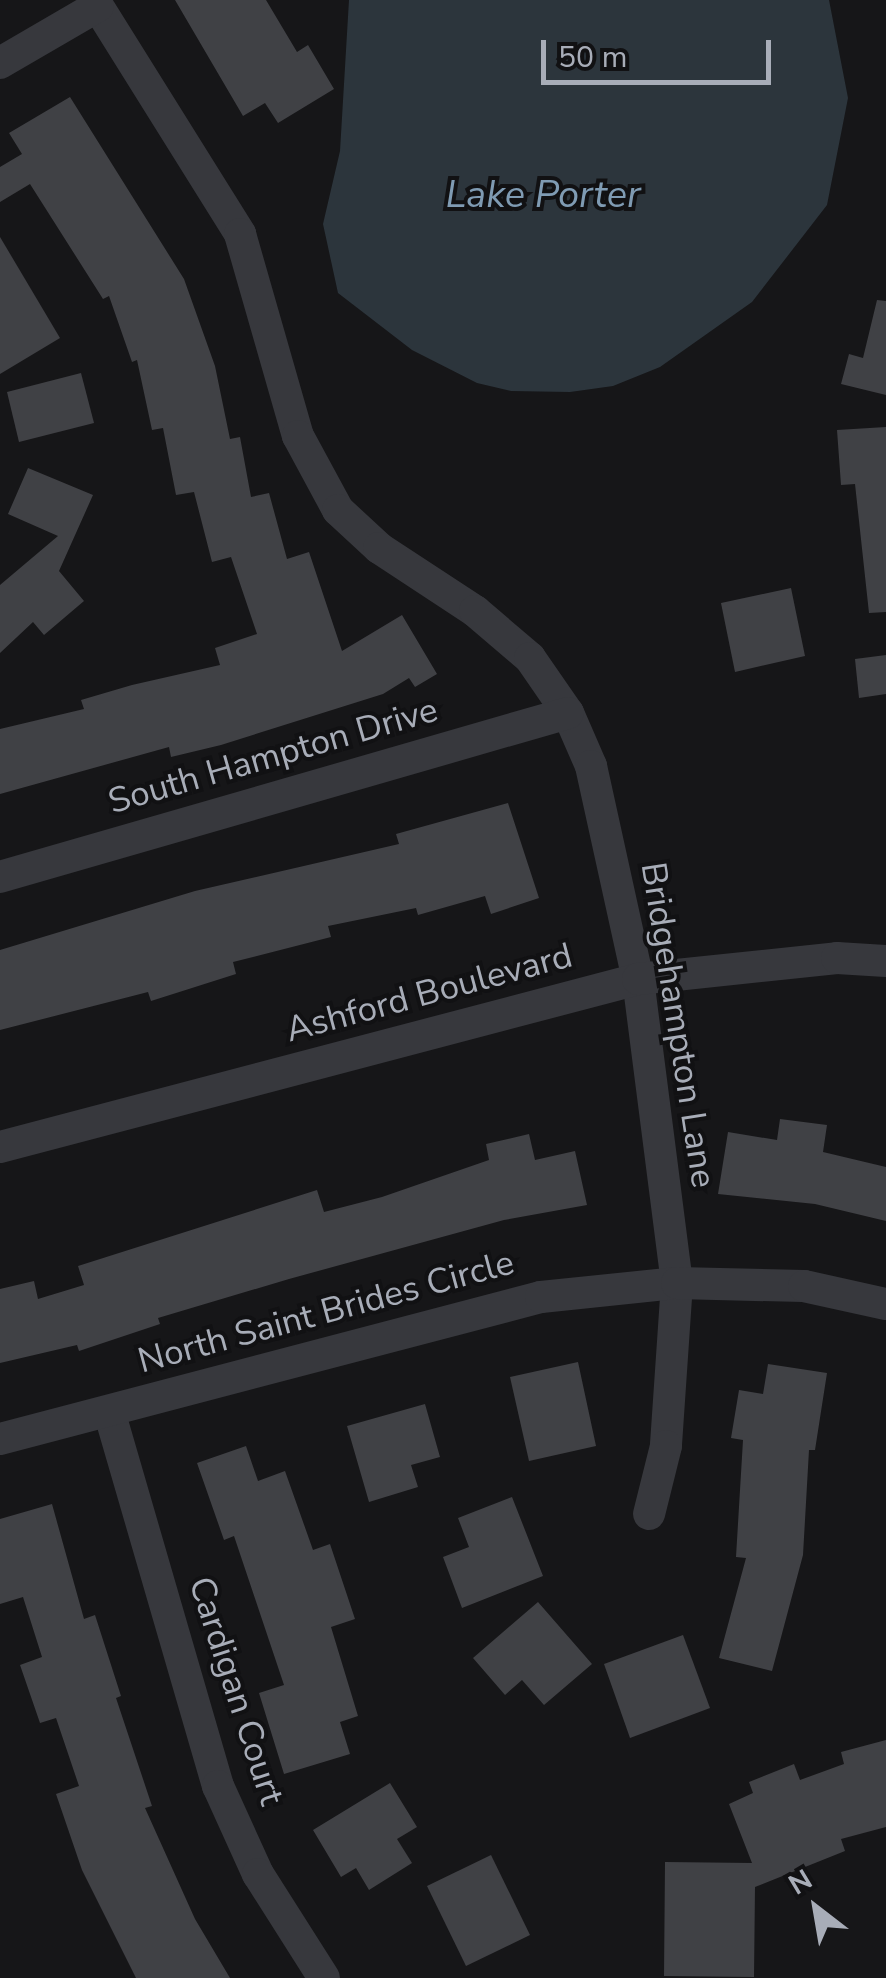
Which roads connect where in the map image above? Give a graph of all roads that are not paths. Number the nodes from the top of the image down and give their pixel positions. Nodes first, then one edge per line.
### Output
1 (96, 3) edge
2 (0, 63) edge
3 (568, 713) junction
4 (0, 877) edge
5 (886, 961) edge
6 (638, 979) junction
7 (0, 1148) edge
8 (676, 1283) junction
9 (886, 1304) edge
10 (109, 1411) junction
11 (0, 1439) edge
12 (649, 1514) dead end
13 (324, 1978) edge

1 - 2 street
1 - 3 street, Bridgehampton Lane
3 - 4 street, South Hampton Drive
3 - 6 street, Bridgehampton Lane
5 - 6 street, Ashford Boulevard
6 - 7 street, Ashford Boulevard
6 - 8 street, Bridgehampton Lane
8 - 9 street, North Saint Brides Circle
8 - 10 street, North Saint Brides Circle
8 - 12 street, Bridgehampton Lane
10 - 11 street, North Saint Brides Circle
10 - 13 street, Cardigan Court

